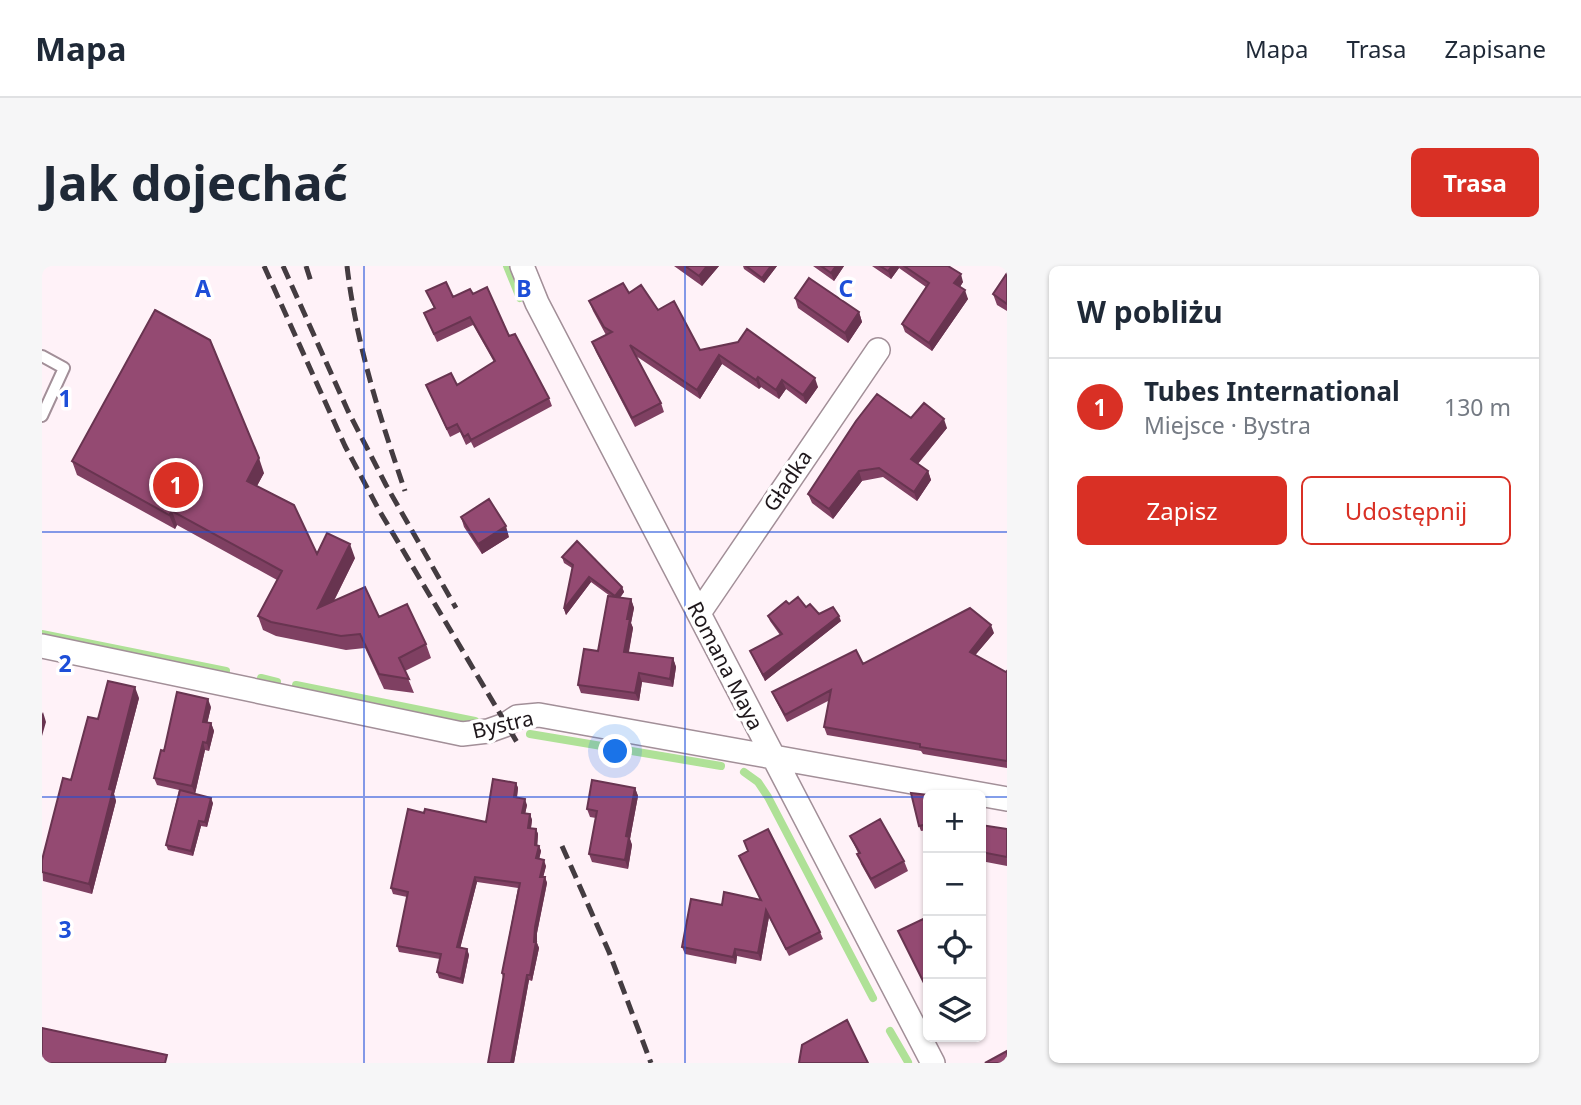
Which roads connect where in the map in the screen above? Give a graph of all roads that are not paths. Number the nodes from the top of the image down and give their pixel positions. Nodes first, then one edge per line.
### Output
1 (522, 266) edge
2 (878, 351) dead end
3 (42, 356) edge
4 (42, 415) edge
5 (699, 612) junction
6 (42, 646) edge
7 (772, 757) junction
8 (1007, 799) edge
9 (933, 1063) edge

1 - 5 street, Romana Maya
2 - 5 street, Gładka
3 - 4 lane
5 - 7 street, Romana Maya
6 - 7 street, Bystra
7 - 8 street, Bystra
7 - 9 street, Romana Maya

